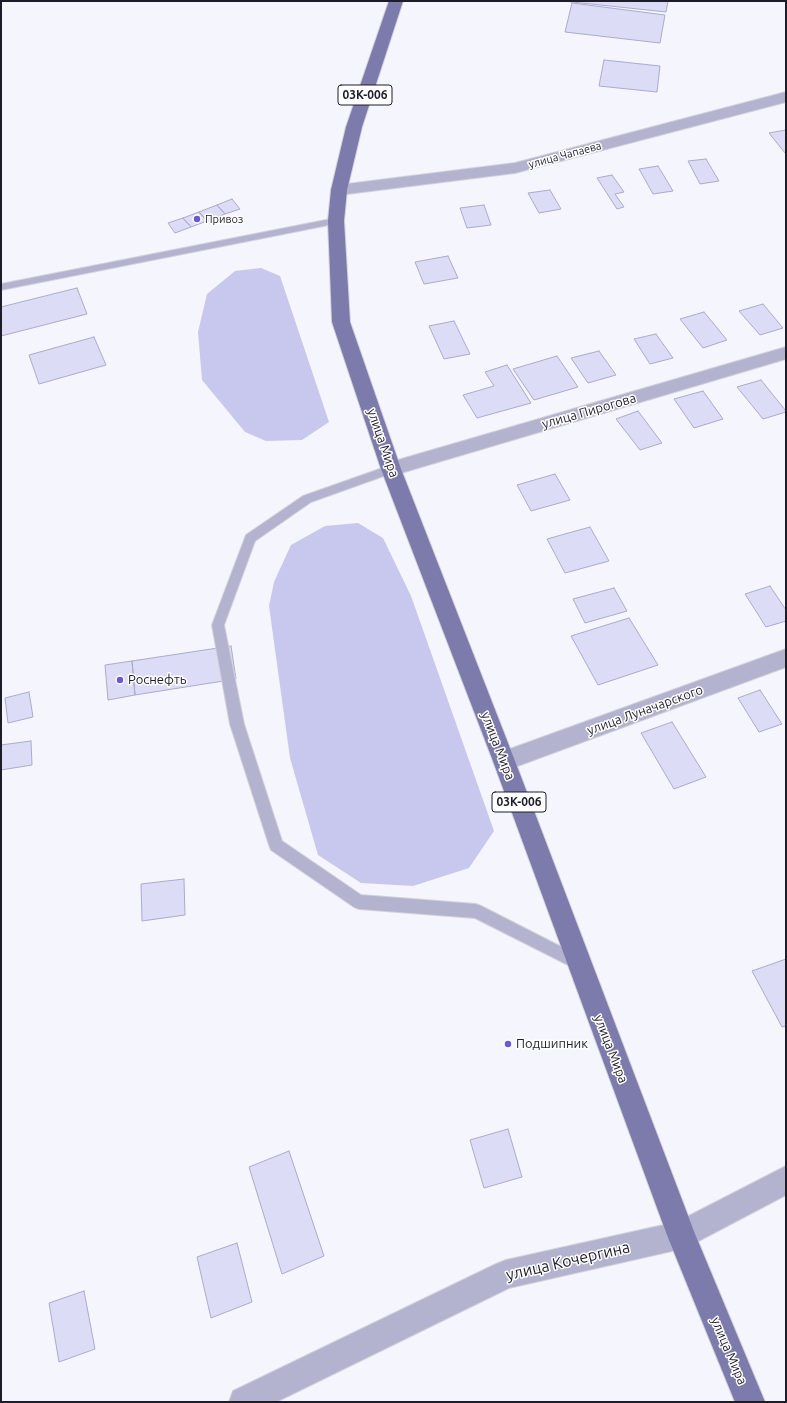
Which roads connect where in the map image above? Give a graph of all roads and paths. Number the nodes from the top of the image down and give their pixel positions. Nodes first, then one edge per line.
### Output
1 (396, 1) edge
2 (786, 97) edge
3 (339, 190) junction
4 (336, 221) junction
5 (1, 287) edge
6 (786, 353) edge
7 (391, 469) junction
8 (786, 658) edge
9 (504, 761) junction
10 (580, 964) junction
11 (786, 1180) edge
12 (681, 1235) junction
13 (244, 1402) edge
14 (750, 1402) edge

1 - 3 main road, 03К-006
2 - 3 street, улица Чапаева
3 - 4 main road, улица Мира / 03К-006
4 - 5 lane
4 - 7 main road, улица Мира / 03К-006
6 - 7 street, улица Пирогова
7 - 9 main road, улица Мира / 03К-006
7 - 10 lane
8 - 9 street, улица Луначарского
9 - 10 main road, улица Мира / 03К-006
10 - 12 main road, улица Мира / 03К-006
11 - 12 street, улица Кочергина
12 - 13 street, улица Кочергина
12 - 14 main road, улица Мира / 03К-006

